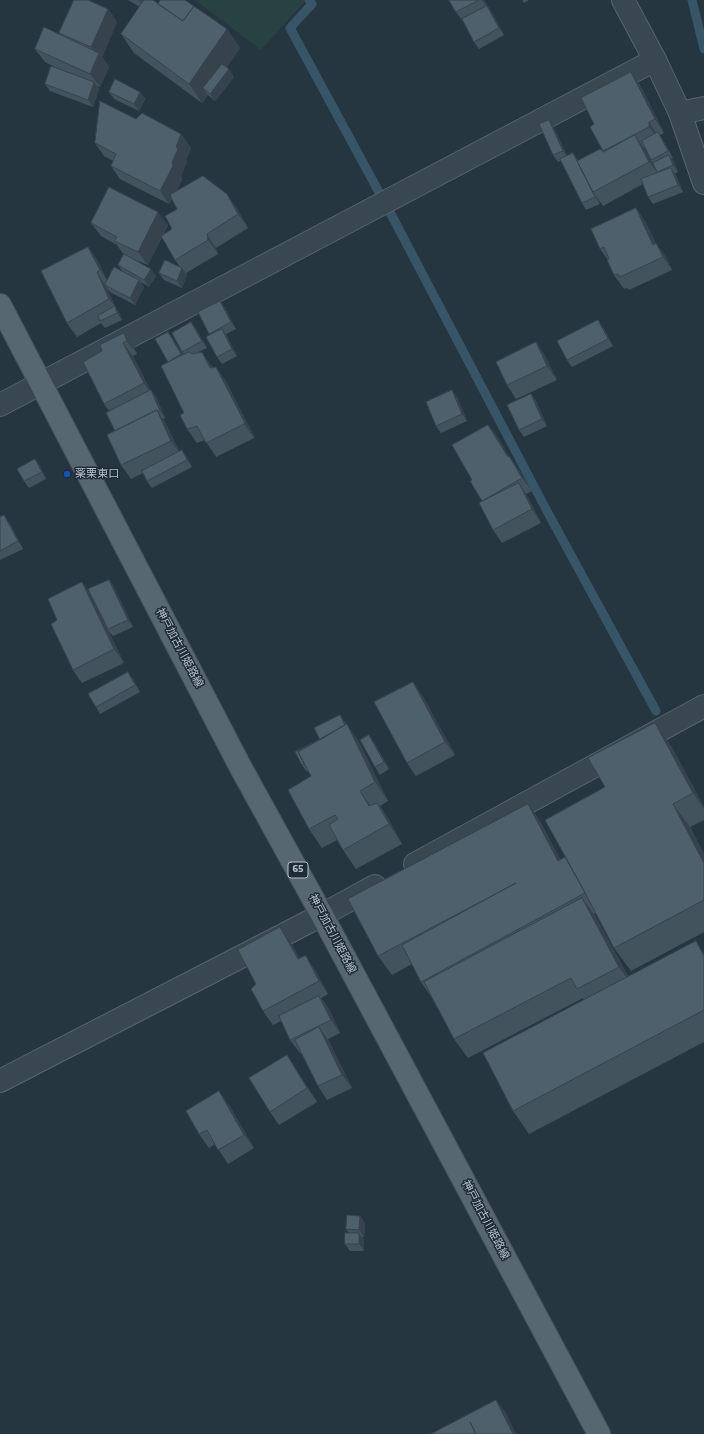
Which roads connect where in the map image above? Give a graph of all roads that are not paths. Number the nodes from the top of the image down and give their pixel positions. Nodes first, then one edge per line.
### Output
1 (623, 0) edge
2 (655, 60) junction
3 (704, 108) edge
4 (680, 113) junction
5 (704, 183) edge
6 (0, 305) edge
7 (40, 383) junction
8 (0, 405) edge
9 (704, 706) edge
10 (322, 915) junction
11 (0, 1081) edge
12 (599, 1434) edge

1 - 2 street
2 - 4 street
2 - 7 street
3 - 4 street
4 - 5 street
6 - 7 main road, 神戸加古川姫路線 / 65
7 - 8 street
7 - 10 main road, 神戸加古川姫路線 / 65
9 - 10 street
10 - 11 street
10 - 12 main road, 神戸加古川姫路線 / 65

